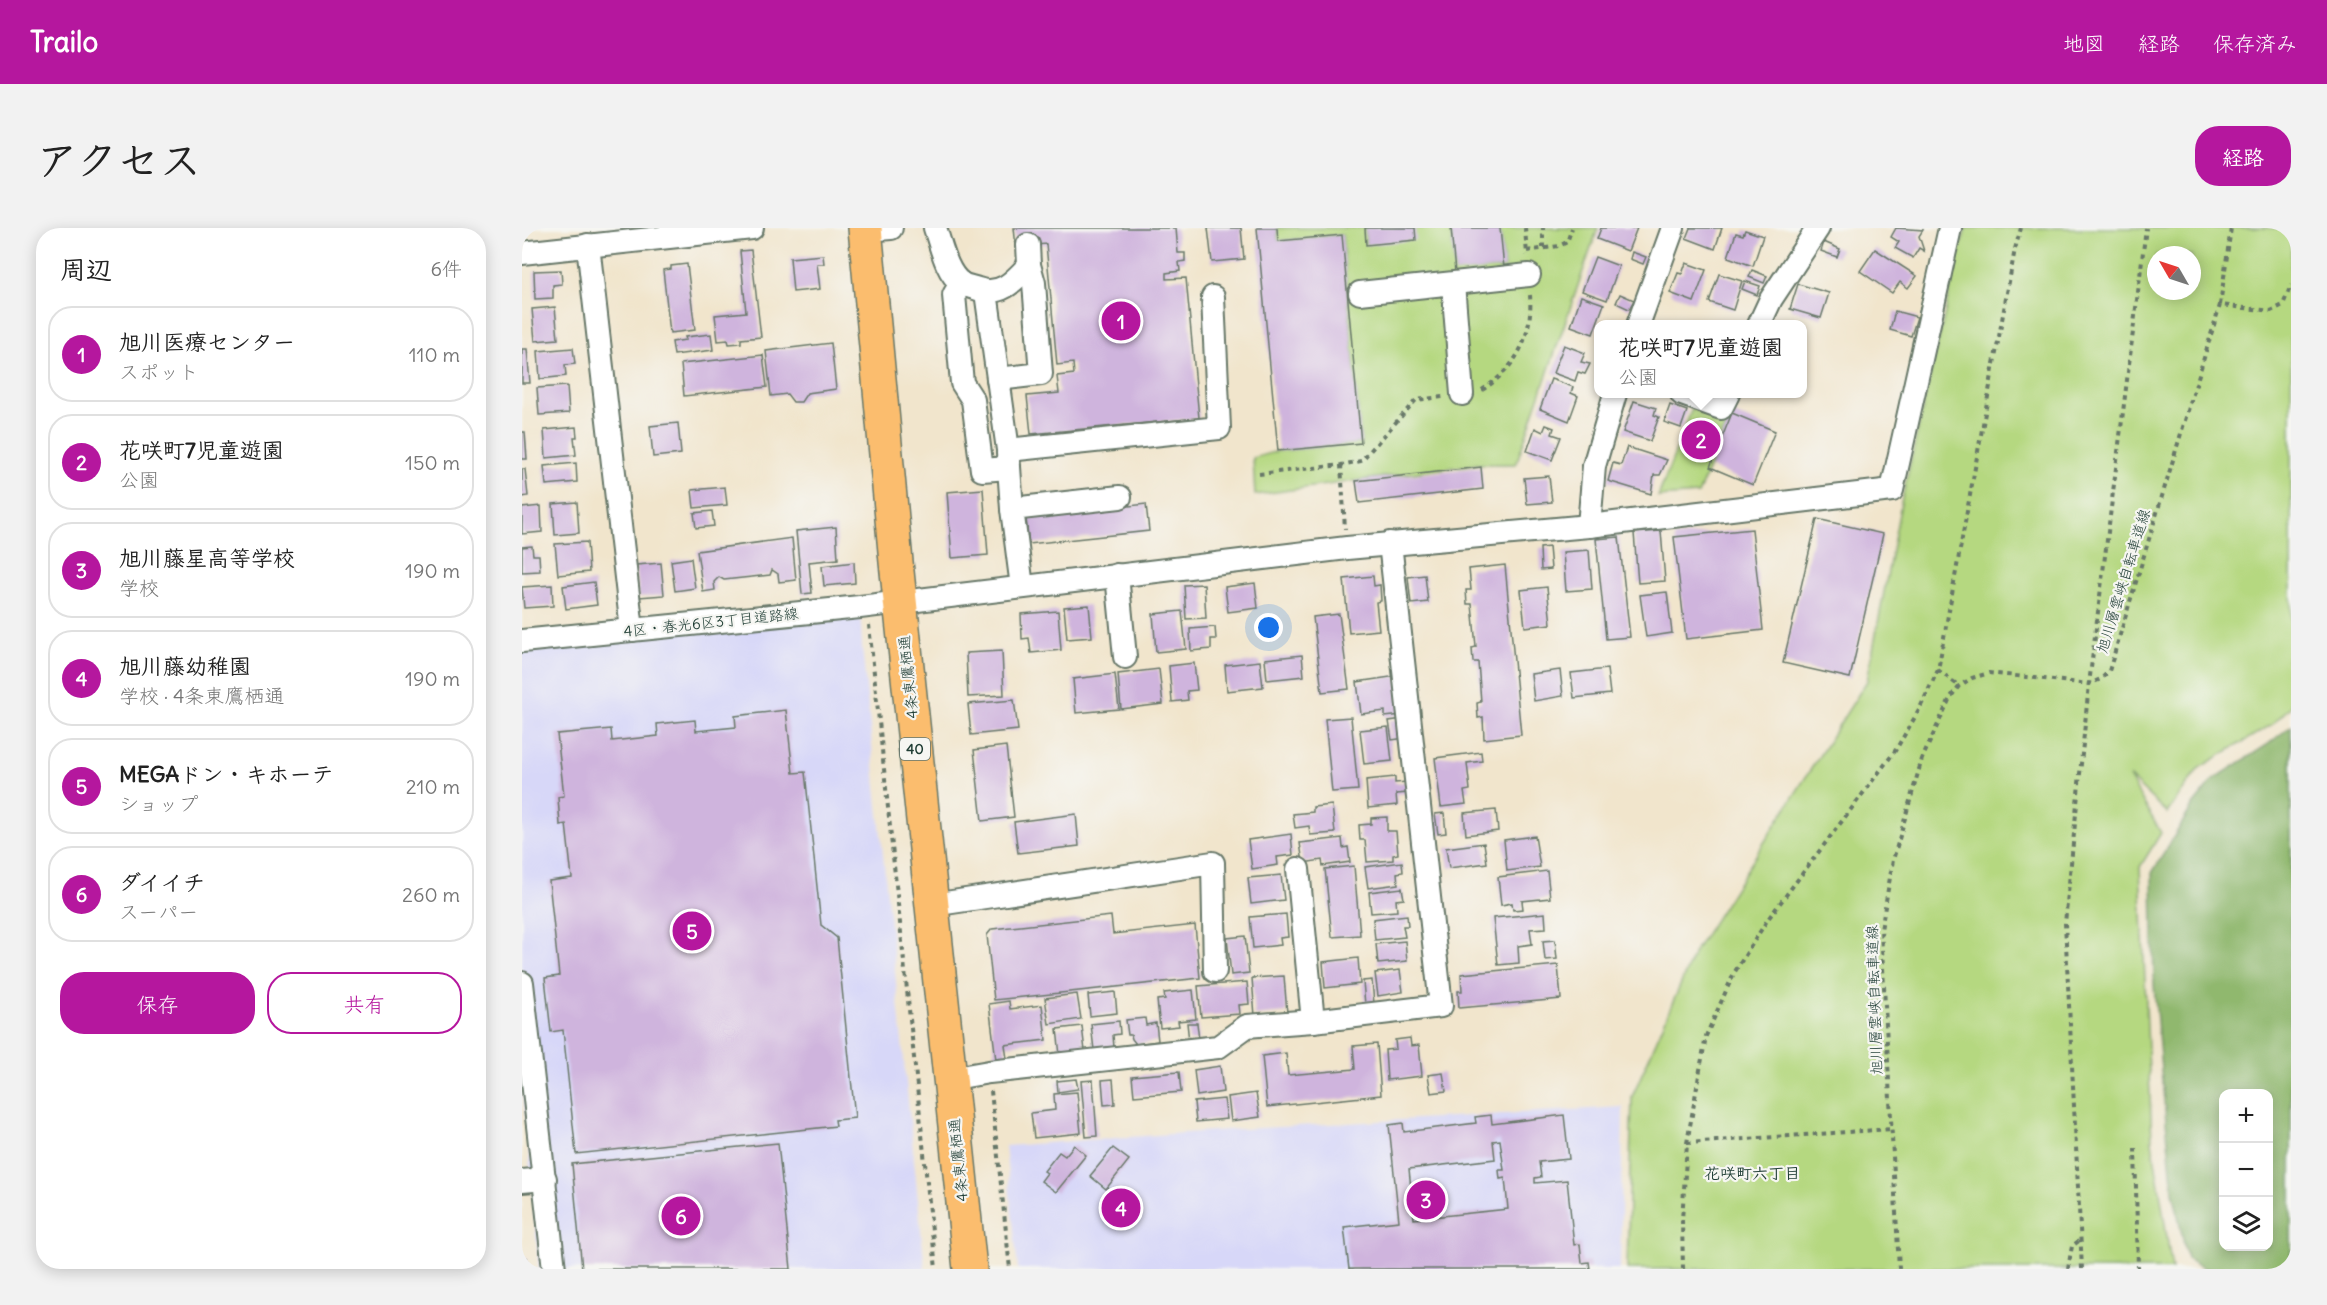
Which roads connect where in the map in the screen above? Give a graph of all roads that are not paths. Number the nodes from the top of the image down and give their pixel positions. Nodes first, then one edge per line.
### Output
1 (752, 228) edge
2 (935, 228) edge
3 (1673, 228) edge
4 (1818, 228) edge
5 (1950, 228) edge
6 (874, 229) edge
7 (600, 239) edge
8 (522, 253) edge
9 (1529, 275) road end
10 (961, 283) junction
11 (1453, 284) junction
12 (986, 292) junction
13 (1360, 294) dead end
14 (1213, 297) dead end
15 (1639, 320) edge
16 (1761, 320) edge
17 (998, 378) junction
18 (1462, 394) road end
19 (1614, 398) edge
20 (1695, 398) edge
21 (1726, 398) edge
22 (1008, 459) junction
23 (1120, 497) dead end
24 (1012, 509) junction
25 (1589, 526) junction
26 (1390, 543) junction
27 (1117, 575) junction
28 (1022, 586) junction
29 (900, 601) junction
30 (632, 630) junction
31 (522, 641) edge
32 (1125, 657) dead end
33 (1298, 869) dead end
34 (932, 905) junction
35 (1215, 971) dead end
36 (522, 983) edge
37 (1313, 1022) junction
38 (949, 1079) junction
39 (528, 1080) edge
40 (545, 1179) junction
41 (522, 1181) edge
42 (554, 1269) edge
43 (970, 1269) edge

1 - 7 street
2 - 10 street
3 - 15 street
4 - 16 street
5 - 25 street, 4区・春光6区3丁目道路線
6 - 29 highway, 4条東鷹栖通 / 40
7 - 8 street
7 - 30 street
9 - 11 street
10 - 12 street
10 - 22 street
11 - 13 street
11 - 18 street
12 - 17 street
12 - 17 street
14 - 22 street
17 - 22 street
19 - 25 street
20 - 21 street
22 - 24 street
23 - 24 street
24 - 28 street
25 - 26 street, 4区・春光6区3丁目道路線
26 - 27 street, 4区・春光6区3丁目道路線
26 - 37 street
27 - 28 street, 4区・春光6区3丁目道路線
27 - 32 street
28 - 29 street, 4区・春光6区3丁目道路線
29 - 30 street, 4区・春光6区3丁目道路線
29 - 34 highway, 4条東鷹栖通 / 40
30 - 31 street, 4区・春光6区3丁目道路線
33 - 37 street
34 - 35 street
34 - 38 highway, 4条東鷹栖通 / 40
36 - 39 street
37 - 38 street
38 - 43 highway, 4条東鷹栖通 / 40
39 - 40 street
40 - 41 street
40 - 42 street

